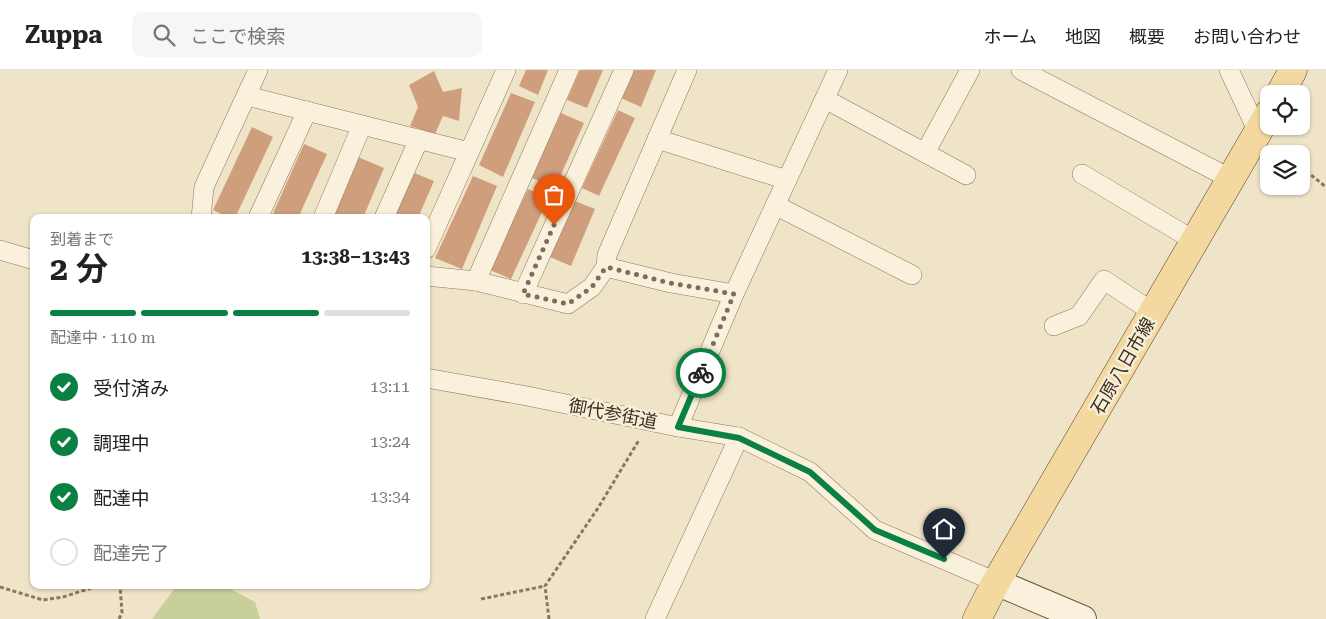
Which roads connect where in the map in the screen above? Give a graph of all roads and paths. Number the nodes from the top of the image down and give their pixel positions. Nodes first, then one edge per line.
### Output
1 (258, 70) edge
2 (506, 70) edge
3 (569, 70) edge
4 (624, 70) edge
5 (688, 70) edge
6 (838, 70) edge
7 (970, 70) edge
8 (1022, 70) edge
9 (1228, 70) edge
10 (1293, 70) edge
11 (1285, 85) edge
12 (247, 96) junction
13 (825, 99) junction
14 (307, 111) junction
15 (1260, 118) edge
16 (362, 125) junction
17 (1260, 128) edge
18 (419, 139) junction
19 (657, 140) junction
20 (469, 152) junction
21 (925, 153) junction
22 (1082, 174) dead end
23 (966, 175) dead end
24 (1310, 175) edge
25 (1231, 179) junction
26 (787, 180) junction
27 (1326, 188) edge
28 (775, 206) junction
29 (201, 214) edge
30 (260, 214) edge
31 (325, 214) edge
32 (386, 214) edge
33 (430, 240) edge
34 (1195, 241) junction
35 (0, 250) edge
36 (30, 259) edge
37 (606, 267) junction
38 (912, 275) dead end
39 (430, 276) edge
40 (476, 282) junction
41 (523, 294) junction
42 (734, 294) junction
43 (1154, 312) junction
44 (1054, 326) dead end
45 (430, 379) edge
46 (650, 421) junction
47 (678, 427) junction
48 (739, 438) junction
49 (996, 582) junction
50 (545, 586) junction
51 (0, 587) edge
52 (88, 589) edge
53 (120, 589) edge
54 (481, 599) dead end
55 (119, 619) edge
56 (549, 619) edge
57 (655, 619) edge
58 (977, 619) edge
59 (1083, 619) edge

1 - 12 street
2 - 20 street
3 - 40 street
4 - 41 street
5 - 19 street
6 - 13 street
7 - 21 street
8 - 25 street
9 - 15 street
10 - 11 main road
12 - 14 street
12 - 29 street
13 - 21 street
13 - 26 street
14 - 16 street
14 - 30 street
16 - 18 street
16 - 31 street
17 - 25 main road, 石原八日市線
18 - 20 street
18 - 32 street
19 - 26 street
19 - 37 street
20 - 33 street
21 - 23 street
22 - 34 street
24 - 27 path
25 - 34 main road, 石原八日市線
26 - 28 street
28 - 38 street
28 - 42 street
34 - 43 main road, 石原八日市線
35 - 36 street
37 - 41 street
37 - 42 street
39 - 40 street
40 - 41 street
42 - 47 street
43 - 44 street
43 - 49 main road, 石原八日市線
45 - 46 street, 御代参街道
46 - 47 street, 御代参街道
46 - 50 path
47 - 48 street, 御代参街道
48 - 49 street, 御代参街道
48 - 57 street
49 - 58 main road, 石原八日市線
49 - 59 street, 御代参街道
50 - 54 path
50 - 56 path
51 - 52 path
53 - 55 path

